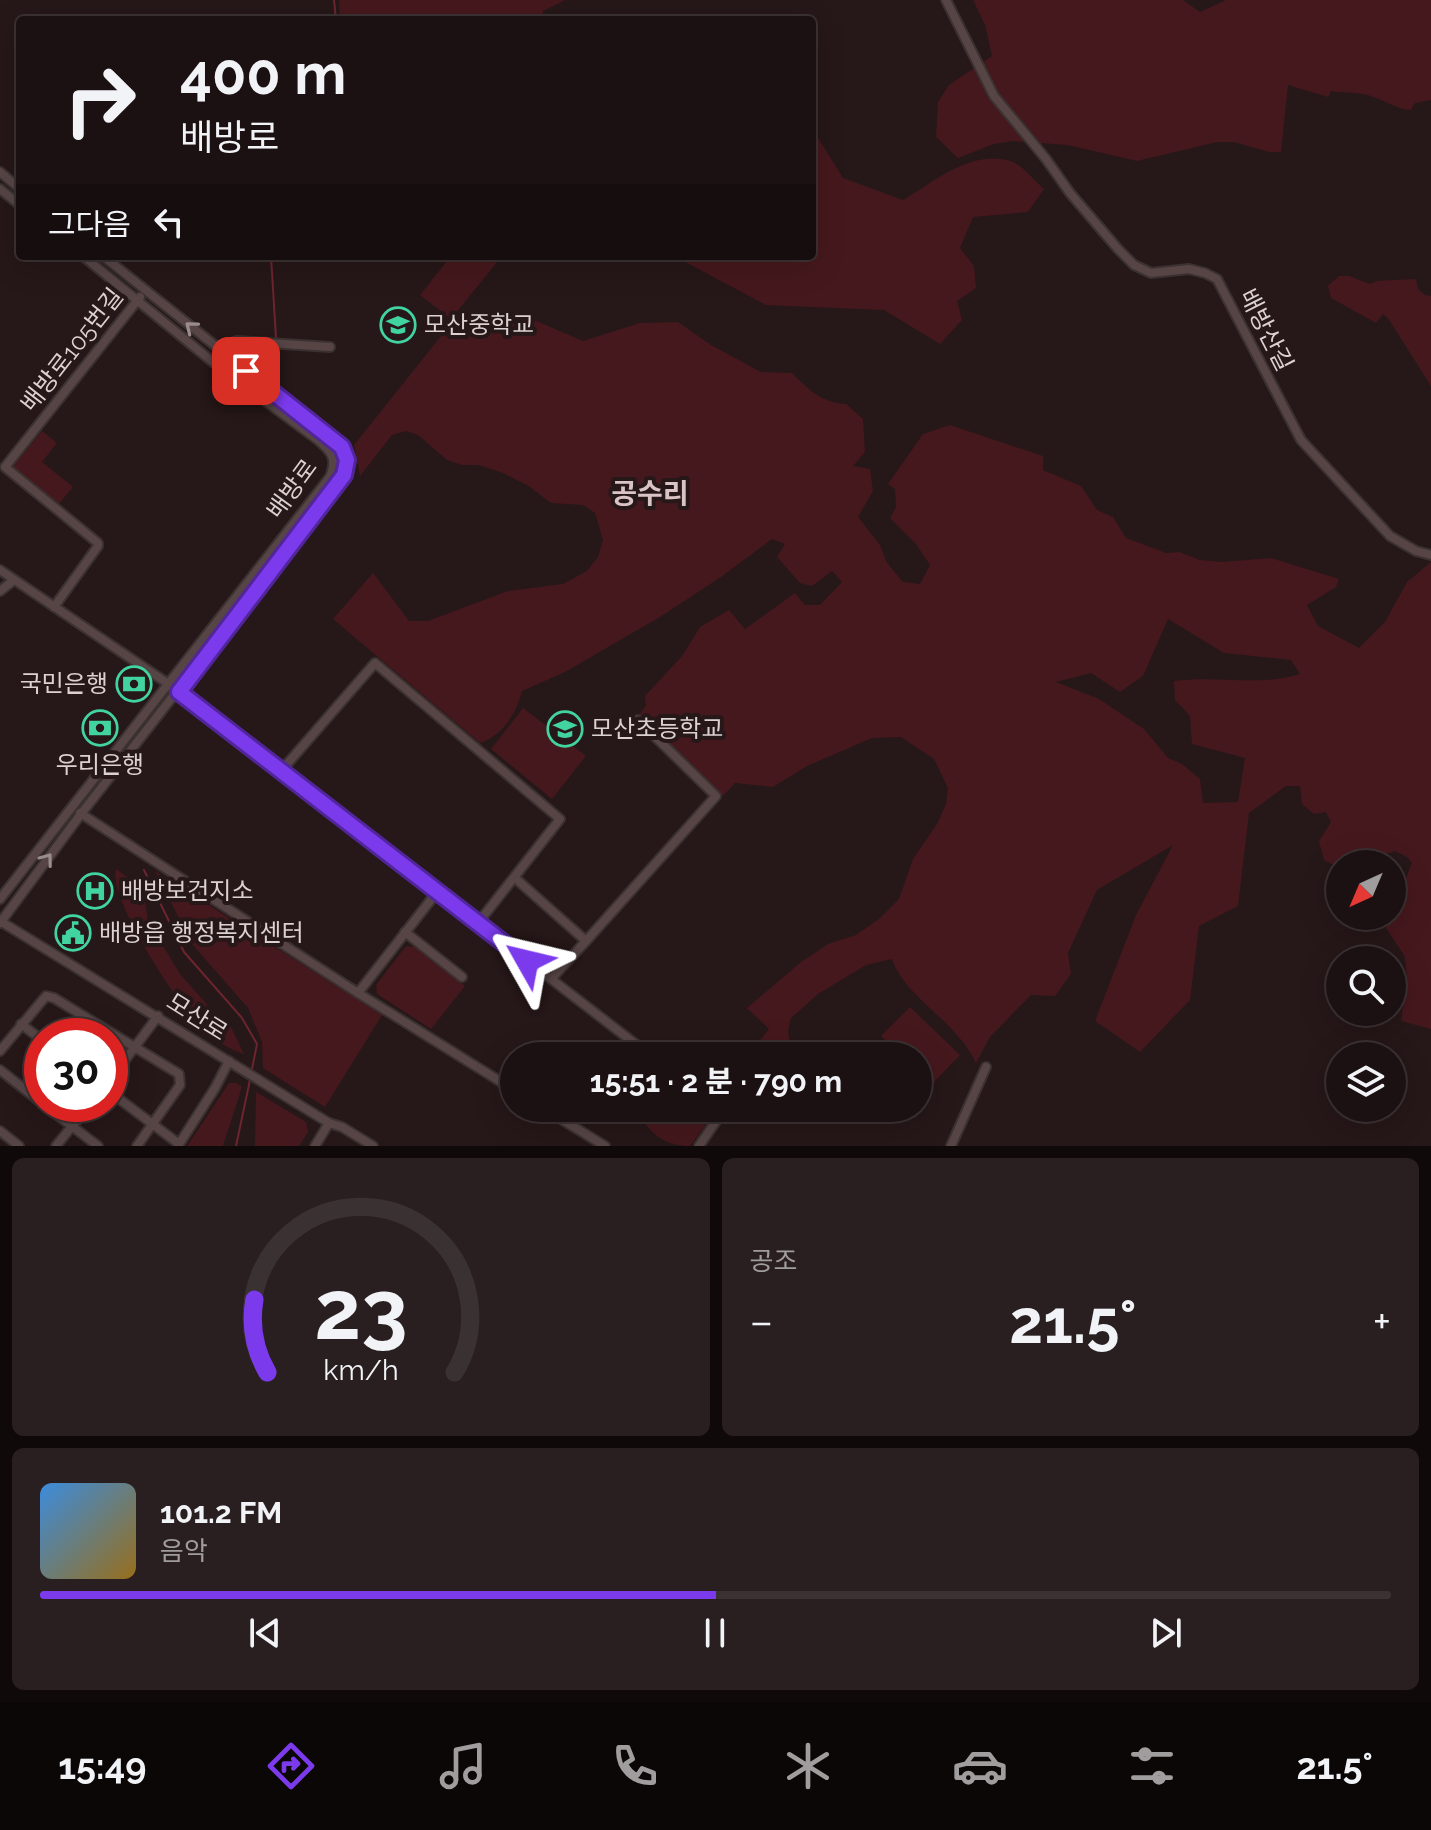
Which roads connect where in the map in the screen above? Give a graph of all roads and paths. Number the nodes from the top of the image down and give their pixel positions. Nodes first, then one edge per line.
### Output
1 (946, 0) edge
2 (0, 172) edge
3 (16, 186) edge
4 (0, 189) edge
5 (16, 202) edge
6 (88, 260) edge
7 (99, 260) edge
8 (107, 260) edge
9 (95, 266) junction
10 (145, 289) junction
11 (137, 300) junction
12 (257, 344) junction
13 (330, 347) dead end
14 (221, 352) junction
15 (246, 371) junction
16 (1431, 555) edge
17 (0, 570) edge
18 (14, 580) junction
19 (0, 591) edge
20 (54, 607) junction
21 (167, 683) junction
22 (179, 692) junction
23 (638, 720) dead end
24 (281, 771) junction
25 (72, 807) junction
26 (81, 814) junction
27 (515, 878) junction
28 (437, 892) junction
29 (0, 899) edge
30 (0, 922) edge
31 (478, 923) junction
32 (405, 932) junction
33 (586, 941) junction
34 (462, 977) dead end
35 (551, 979) junction
36 (358, 993) junction
37 (158, 1016) junction
38 (21, 1024) junction
39 (24, 1026) edge
40 (633, 1042) edge
41 (136, 1047) junction
42 (0, 1051) edge
43 (128, 1057) edge
44 (232, 1063) junction
45 (986, 1067) dead end
46 (0, 1070) edge
47 (500, 1081) edge
48 (24, 1089) edge
49 (128, 1106) edge
50 (67, 1122) edge
51 (75, 1122) edge
52 (566, 1122) edge
53 (715, 1122) edge
54 (329, 1123) junction
55 (153, 1125) junction
56 (72, 1126) junction
57 (0, 1131) edge
58 (178, 1145) edge
59 (19, 1146) edge
60 (56, 1146) edge
61 (98, 1146) edge
62 (137, 1146) edge
63 (315, 1146) edge
64 (373, 1146) edge
65 (605, 1146) edge
66 (699, 1146) edge
67 (951, 1146) edge

1 - 16 street, 배방산길
2 - 3 street
4 - 5 street
6 - 9 street, 배방로
7 - 9 street
8 - 10 street, 배방로
9 - 11 street, 배방로
10 - 11 street, 배방로105번길
14 -> 10 street, 배방로
11 - 20 street, 배방로105번길
11 - 21 street, 배방로
12 - 13 street
12 - 14 street
12 - 15 street
14 - 15 street, 배방로
15 - 22 street, 배방로
17 - 18 street
18 - 19 street
18 - 20 street
20 - 21 street
21 - 22 street
21 - 25 street, 배방로
22 - 24 street
22 - 26 street, 배방로
23 - 33 street
24 - 27 street
24 - 28 street
25 - 26 street
25 - 29 street, 배방로
30 -> 26 street, 배방로
26 - 36 street
27 - 31 street
27 - 33 street
28 - 31 street
28 - 32 street
30 - 37 street, 모산로
31 - 35 street
32 - 34 street
32 - 36 street
33 - 35 street
35 - 40 street
36 - 47 street
37 - 41 street
37 - 44 street, 모산로
38 - 39 street
38 - 41 street
38 - 42 street
41 - 43 street
41 - 55 street
44 - 54 street, 모산로
44 - 58 street
45 - 67 street
46 - 48 street
49 - 55 street
50 - 56 street
51 - 56 street
52 - 65 street
53 - 66 street
54 - 63 street
54 - 64 street, 모산로
55 - 58 street
55 - 62 street
56 - 60 street
56 - 61 street
57 - 59 street

